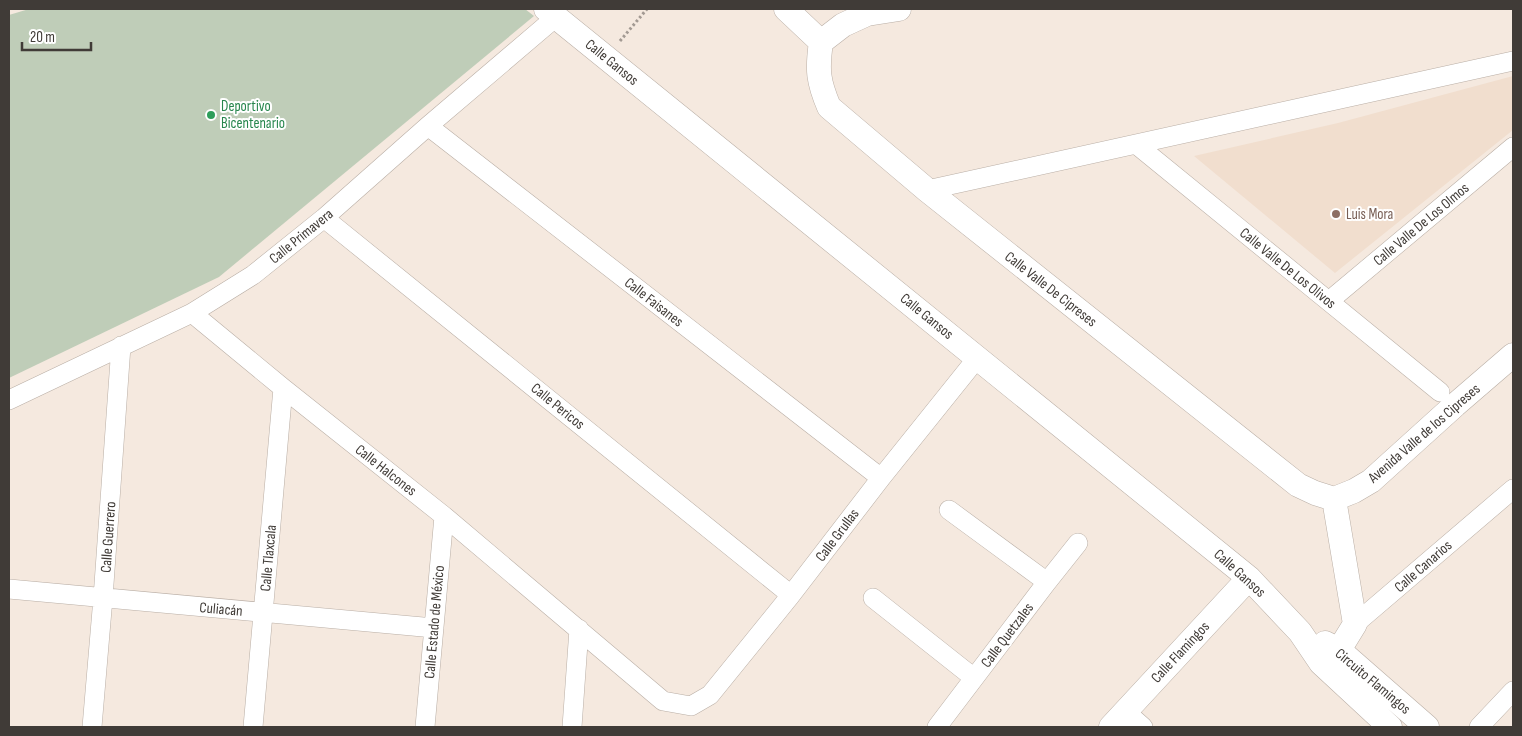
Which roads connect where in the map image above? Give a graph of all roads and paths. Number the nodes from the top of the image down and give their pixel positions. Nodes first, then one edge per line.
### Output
1 (647, 9) edge
2 (786, 9) edge
3 (899, 9) edge
4 (551, 13) edge
5 (821, 42) junction
6 (606, 57) junction
7 (1513, 61) edge
8 (428, 126) junction
9 (1137, 144) junction
10 (1513, 148) edge
11 (927, 190) junction
12 (324, 218) junction
13 (1329, 302) junction
14 (192, 313) junction
15 (121, 346) junction
16 (1513, 355) edge
17 (978, 357) junction
18 (283, 388) junction
19 (1440, 392) dead end
20 (9, 400) edge
21 (880, 478) junction
22 (1513, 489) edge
23 (1334, 499) junction
24 (949, 510) dead end
25 (444, 516) junction
26 (1078, 543) dead end
27 (1249, 578) junction
28 (1047, 582) junction
29 (9, 589) edge
30 (791, 595) junction
31 (103, 598) junction
32 (873, 598) dead end
33 (263, 612) junction
34 (1355, 624) junction
35 (434, 628) junction
36 (579, 630) junction
37 (1300, 632) joint
38 (1330, 656) junction
39 (974, 678) junction
40 (1513, 691) edge
41 (691, 706) joint
42 (1118, 719) edge
43 (92, 727) edge
44 (253, 727) edge
45 (425, 727) edge
46 (572, 727) edge
47 (937, 727) edge
48 (1143, 727) edge
49 (1390, 727) edge
50 (1427, 727) edge
51 (1479, 727) edge

1 - 6 path
2 - 5 street
3 - 5 street
4 - 6 street, Calle Gansos
4 - 8 street, Calle Primavera
5 - 11 street, Calle Valle De Cipreses
6 - 17 street, Calle Gansos
7 - 9 street
8 - 12 street, Calle Primavera
8 - 21 street, Calle Faisanes
9 - 11 street
9 - 13 street, Calle Valle De Los Olivos
10 - 13 street, Calle Valle De Los Olmos
11 - 23 street, Calle Valle De Cipreses
12 - 14 street, Calle Primavera
12 - 30 street, Calle Pericos
13 - 19 street, Calle Valle De Los Olivos
14 - 15 street, Calle Primavera
14 - 18 street, Calle Halcones
15 - 20 street, Calle Primavera
15 - 31 street, Calle Guerrero
16 - 23 street, Avenida Valle de los Cipreses
17 - 21 street, Calle Grullas
17 - 27 street, Calle Gansos
18 - 25 street, Calle Halcones
18 - 33 street, Calle Tlaxcala
21 - 30 street, Calle Grullas
22 - 34 street, Calle Canarios
23 - 34 street
24 - 28 street
25 - 35 street, Calle Estado de México
25 - 36 street, Calle Halcones
26 - 28 street, Calle Quetzales
27 - 37 street, Calle Gansos
27 - 42 street, Calle Flamingos
28 - 39 street, Calle Quetzales
29 - 31 street, Culiacán
30 - 41 street, Calle Grullas
31 - 33 street, Culiacán
31 - 43 street, Calle Guerrero
32 - 39 street
33 - 35 street, Culiacán
33 - 44 street, Calle Tlaxcala
34 - 38 street, Calle Canarios
35 - 45 street, Calle Estado de México
36 - 41 street, Calle Halcones
36 - 46 street
37 - 38 street, Circuito Flamingos
38 - 49 street, Circuito Flamingos
38 - 50 street, Circuito Flamingos
39 - 47 street, Calle Quetzales
40 - 51 street
42 - 48 street

